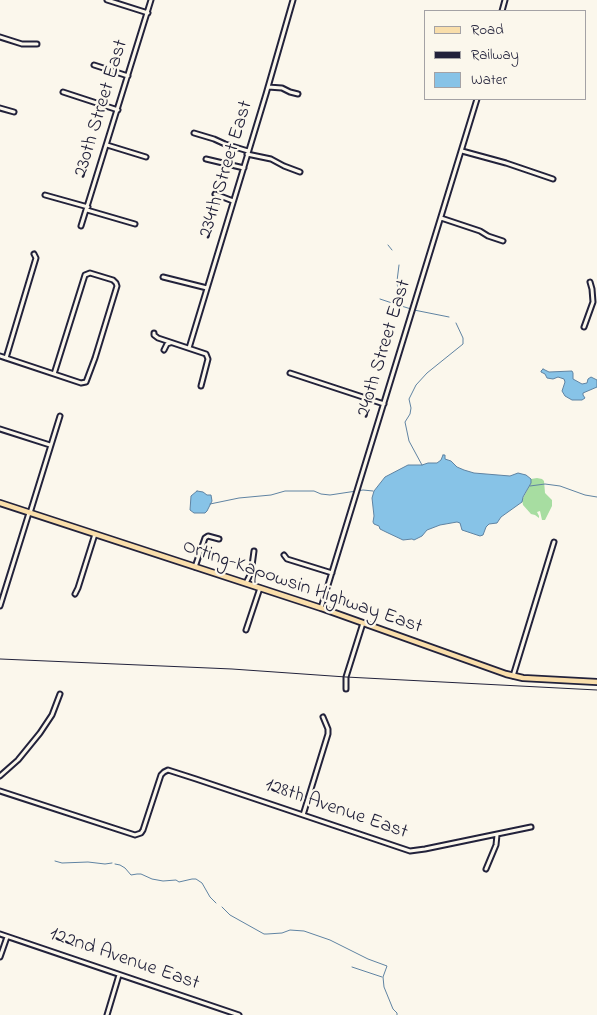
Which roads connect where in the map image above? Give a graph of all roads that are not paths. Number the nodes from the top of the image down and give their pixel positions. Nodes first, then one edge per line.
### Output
1 (107, 0) edge
2 (152, 0) edge
3 (293, 0) edge
4 (148, 13) junction
5 (0, 36) edge
6 (37, 44) dead end
7 (94, 65) dead end
8 (128, 76) junction
9 (268, 87) junction
10 (63, 92) dead end
11 (298, 94) dead end
12 (478, 100) edge
13 (0, 108) edge
14 (118, 110) junction
15 (14, 112) dead end
16 (194, 133) dead end
17 (108, 145) junction
18 (462, 151) junction
19 (248, 153) junction
20 (146, 157) dead end
21 (206, 159) dead end
22 (244, 168) junction
23 (300, 172) dead end
24 (553, 179) dead end
25 (214, 194) dead end
26 (45, 195) dead end
27 (233, 201) junction
28 (87, 208) junction
29 (441, 218) junction
30 (135, 224) dead end
31 (81, 226) dead end
32 (503, 240) dead end
33 (34, 254) dead end
34 (162, 277) dead end
35 (590, 282) dead end
36 (207, 288) junction
37 (595, 302) edge
38 (584, 326) dead end
39 (154, 333) dead end
40 (170, 342) junction
41 (189, 348) junction
42 (164, 350) dead end
43 (0, 356) edge
44 (6, 358) junction
45 (290, 373) dead end
46 (54, 374) junction
47 (201, 386) dead end
48 (384, 404) junction
49 (60, 416) dead end
50 (0, 429) edge
51 (50, 446) junction
52 (0, 503) edge
53 (30, 513) junction
54 (95, 534) junction
55 (219, 539) dead end
56 (554, 542) dead end
57 (254, 551) dead end
58 (284, 555) dead end
59 (195, 567) junction
60 (332, 573) junction
61 (246, 584) junction
62 (260, 588) junction
63 (75, 594) dead end
64 (0, 606) edge
65 (321, 608) junction
66 (363, 623) junction
67 (246, 630) dead end
68 (513, 676) junction
69 (597, 682) edge
70 (346, 689) dead end
71 (60, 694) dead end
72 (323, 718) dead end
73 (0, 776) edge
74 (0, 791) edge
75 (303, 814) junction
76 (531, 827) dead end
77 (497, 835) junction
78 (486, 869) dead end
79 (0, 934) edge
80 (7, 936) junction
81 (0, 957) edge
82 (119, 974) junction
83 (107, 1015) edge
84 (239, 1015) edge

1 - 4 street
2 - 4 street, 230th Street East
3 - 9 street, 234th Street East
4 - 8 street, 230th Street East
5 - 6 street
7 - 8 street
8 - 14 street, 230th Street East
9 - 11 street
9 - 19 street, 234th Street East
10 - 14 street
12 - 18 street, 240th Street East
13 - 15 street
14 - 17 street, 230th Street East
16 - 19 street
17 - 20 street
17 - 28 street, 230th Street East
18 - 24 street
18 - 29 street, 240th Street East
19 - 22 street, 234th Street East
19 - 23 street
21 - 22 street
22 - 27 street, 234th Street East
25 - 27 street
26 - 28 street
27 - 36 street, 234th Street East
28 - 30 street
28 - 31 street, 230th Street East
29 - 32 street
29 - 48 street, 240th Street East
33 - 44 street
34 - 36 street
35 - 37 street
36 - 41 street, 234th Street East
37 - 38 street
39 - 40 street
40 - 41 street
40 - 42 street
41 - 47 street
43 - 44 street
44 - 46 street
45 - 48 street
46 - 46 street
48 - 60 street, 240th Street East
49 - 51 street
50 - 51 street
51 - 53 street
52 - 53 main road, Orting-Kapowsin Highway East
53 - 54 main road, Orting-Kapowsin Highway East
53 - 64 street
54 - 59 main road, Orting-Kapowsin Highway East
54 - 63 street
55 - 59 street
56 - 68 street
57 - 61 street
58 - 60 street
59 - 61 main road, Orting-Kapowsin Highway East
60 - 65 street, 240th Street East
61 - 62 main road, Orting-Kapowsin Highway East
62 - 65 main road, Orting-Kapowsin Highway East
62 - 67 street
65 - 66 main road, Orting-Kapowsin Highway East
66 - 68 main road, Orting-Kapowsin Highway East
66 - 70 street
68 - 69 main road, Orting-Kapowsin Highway East
71 - 73 street
72 - 75 street
74 - 75 street, 128th Avenue East
75 - 77 street, 128th Avenue East
76 - 77 street, 128th Avenue East
77 - 78 street
79 - 80 street, 122nd Avenue East
80 - 81 street
80 - 82 street, 122nd Avenue East
82 - 83 street
82 - 84 street, 122nd Avenue East

